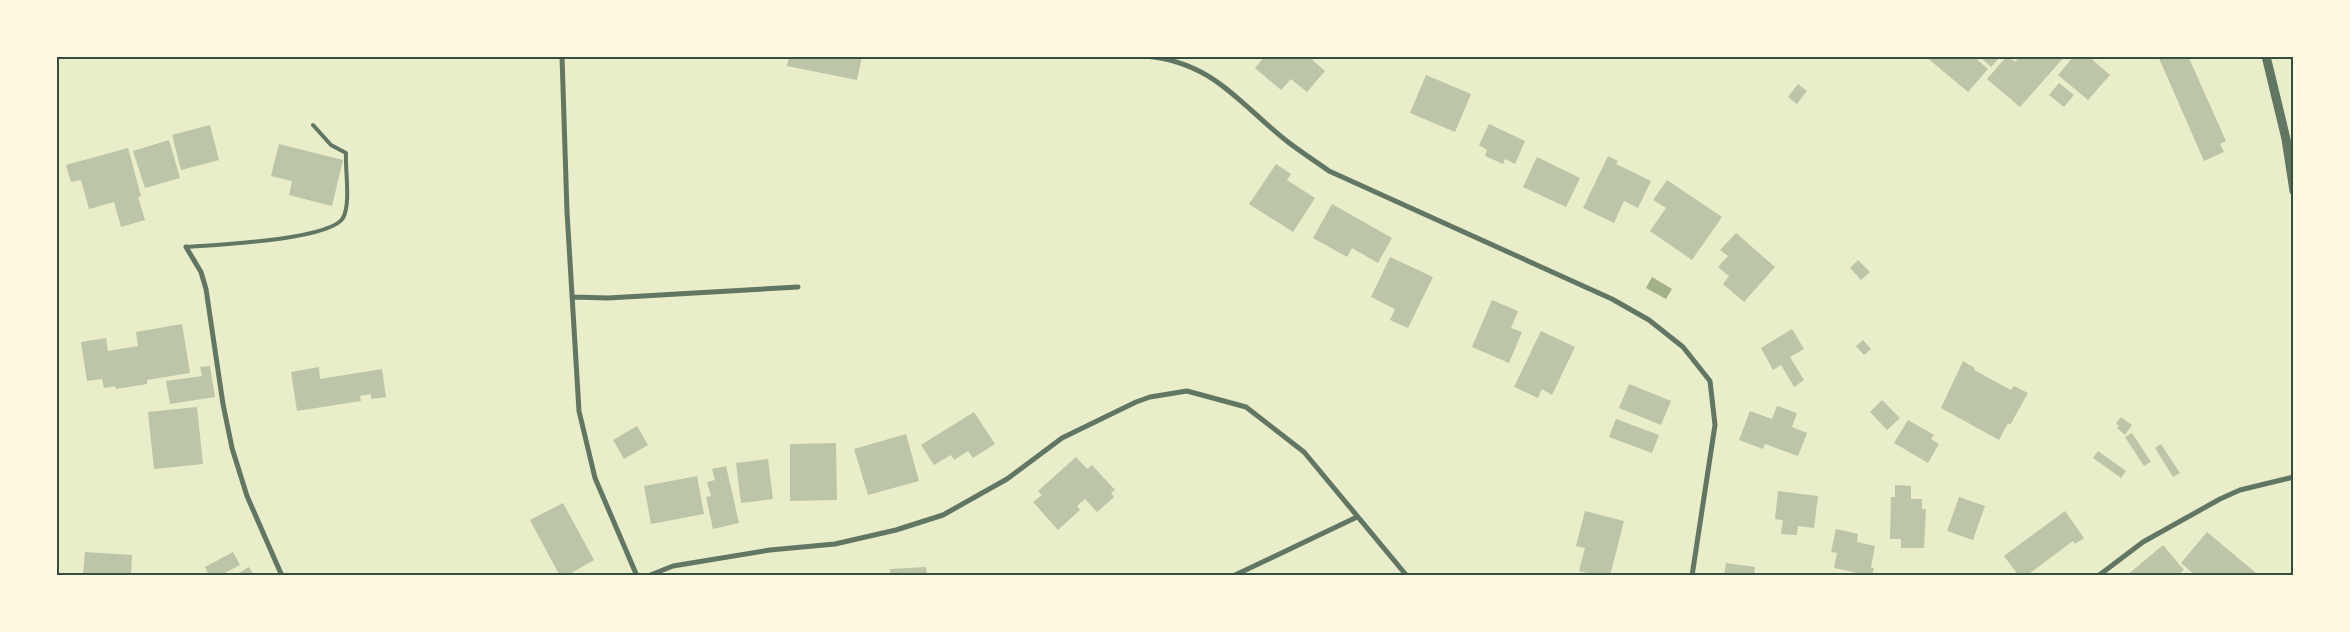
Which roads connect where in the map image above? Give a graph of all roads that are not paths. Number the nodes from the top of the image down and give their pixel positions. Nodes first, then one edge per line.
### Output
1 (562, 56) edge
2 (1145, 56) edge
3 (2266, 56) edge
4 (313, 125) dead end
5 (2294, 191) edge
6 (186, 246) joint
7 (798, 287) dead end
8 (572, 297) junction
9 (2294, 477) edge
10 (1357, 517) junction
11 (282, 576) edge
12 (637, 576) edge
13 (648, 576) edge
14 (1234, 576) edge
15 (1407, 576) edge
16 (1692, 576) edge
17 (2098, 576) edge

1 - 8 street
2 - 16 street
3 - 5 street
4 - 6 lane
6 - 11 street
7 - 8 street
8 - 12 street
9 - 17 street
10 - 13 street
10 - 14 street
10 - 15 street

